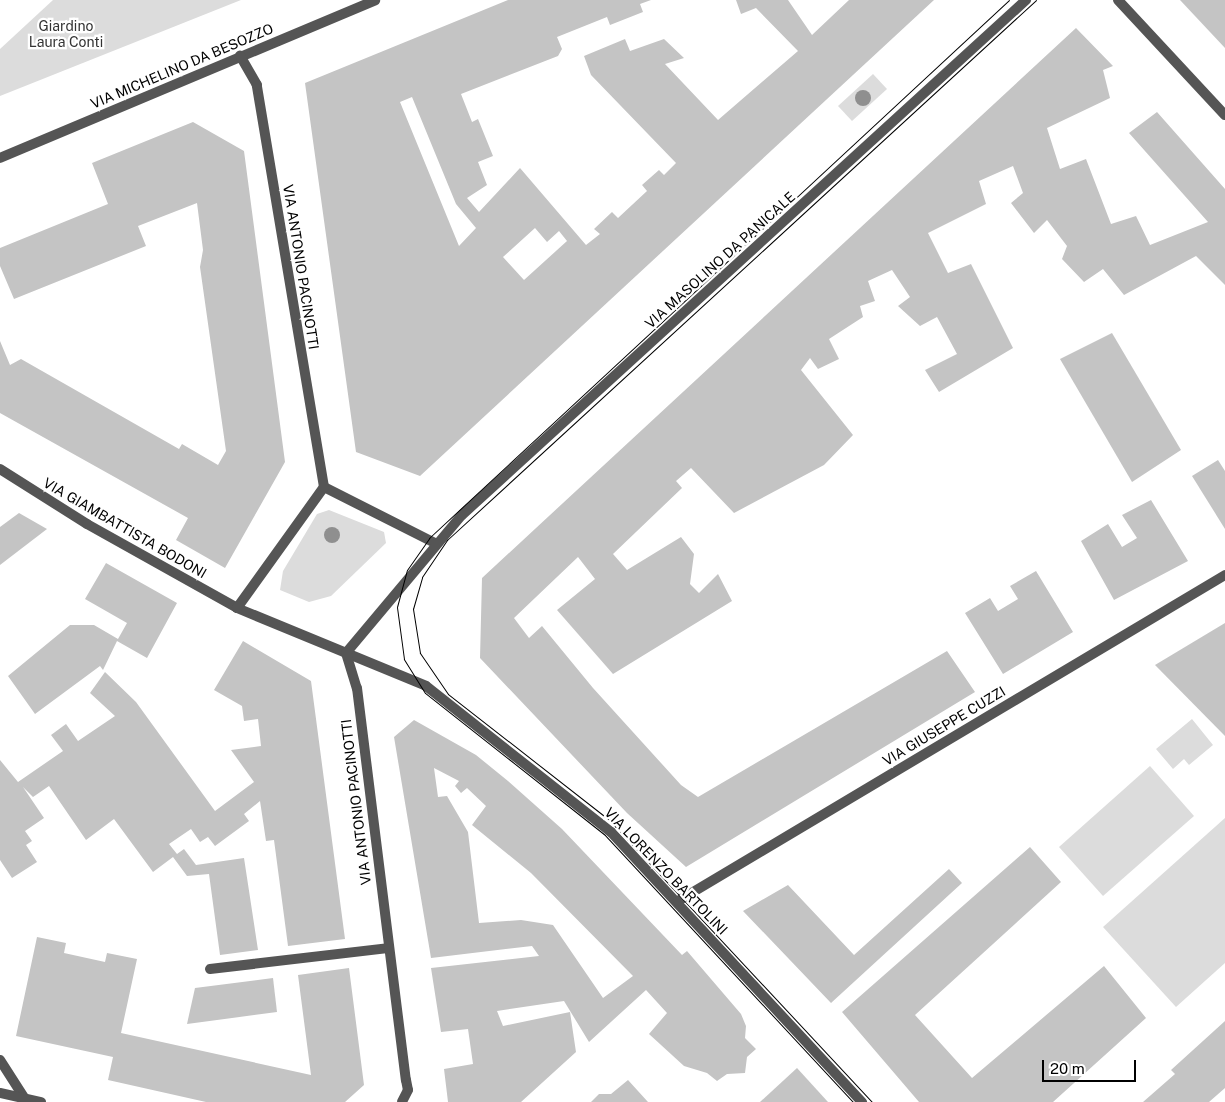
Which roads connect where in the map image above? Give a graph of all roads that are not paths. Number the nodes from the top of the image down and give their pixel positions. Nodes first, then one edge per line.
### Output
1 (375, 0) edge
2 (1026, 0) edge
3 (1118, 0) edge
4 (240, 56) junction
5 (1225, 115) edge
6 (0, 158) edge
7 (0, 469) edge
8 (324, 487) junction
9 (435, 543) junction
10 (1225, 575) edge
11 (238, 608) junction
12 (346, 653) junction
13 (678, 900) junction
14 (388, 948) junction
15 (210, 969) dead end
16 (0, 1060) edge
17 (0, 1093) edge
18 (25, 1099) junction
19 (41, 1102) edge
20 (402, 1102) edge
21 (862, 1102) edge

1 - 4 street, VIA MICHELINO DA BESOZZO
2 - 9 street, VIA MASOLINO DA PANICALE
3 - 5 street
4 - 6 street, VIA MICHELINO DA BESOZZO
4 - 8 street, VIA ANTONIO PACINOTTI
7 - 11 street, VIA GIAMBATTISTA BODONI
8 - 9 street
8 - 11 street
9 - 12 street, VIA MASOLINO DA PANICALE
10 - 13 street, VIA GIUSEPPE CUZZI
11 - 12 street, VIA GIAMBATTISTA BODONI
12 - 13 street, VIA LORENZO BARTOLINI
12 - 14 street, VIA ANTONIO PACINOTTI
13 - 21 street, VIA LORENZO BARTOLINI
14 - 15 street
14 - 20 street, VIA ANTONIO PACINOTTI
16 - 18 street
17 - 18 street
18 - 19 street

